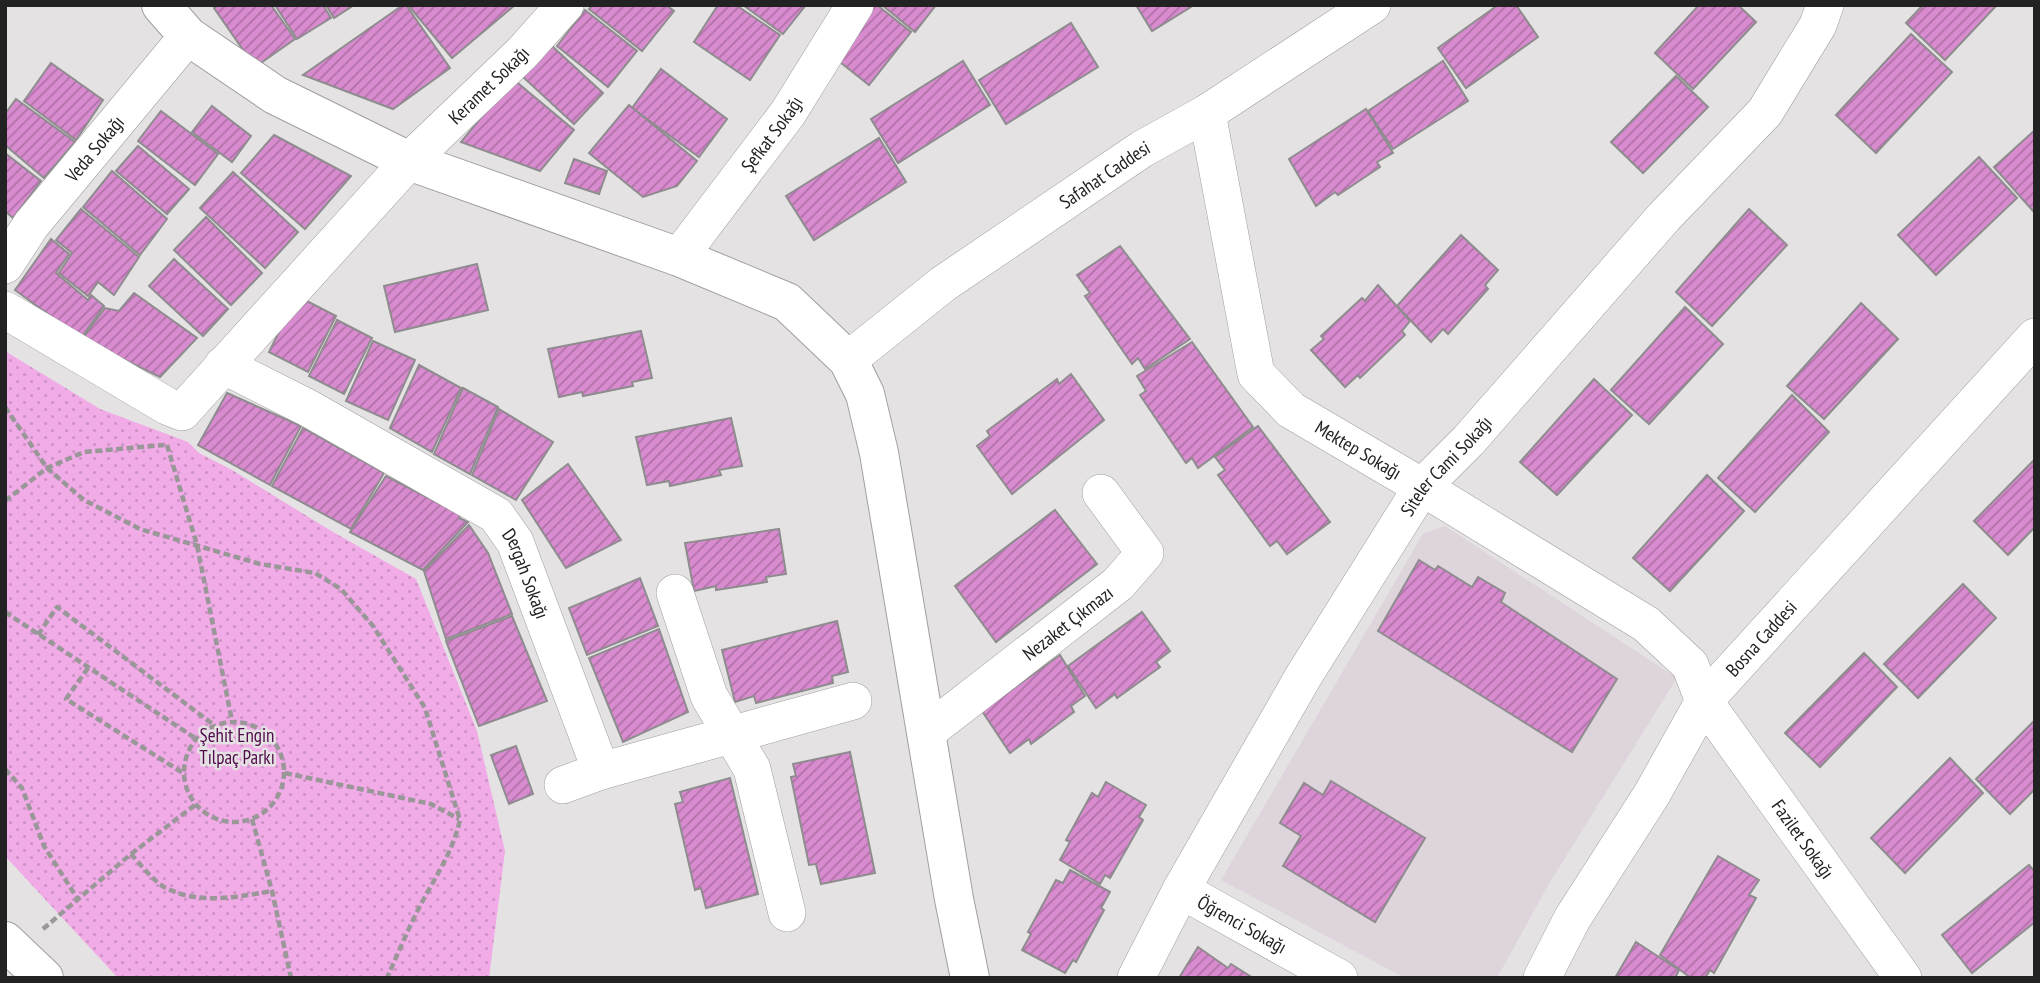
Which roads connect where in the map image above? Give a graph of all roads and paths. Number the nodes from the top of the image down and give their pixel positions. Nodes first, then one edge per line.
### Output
1 (565, 5) edge
2 (855, 5) edge
3 (1371, 5) edge
4 (1825, 5) edge
5 (179, 16) edge
6 (1207, 113) junction
7 (409, 161) junction
8 (679, 257) junction
9 (5, 265) edge
10 (5, 310) edge
11 (2035, 337) edge
12 (848, 360) junction
13 (223, 365) junction
14 (5, 407) edge
15 (175, 409) junction
16 (167, 445) junction
17 (47, 468) junction
18 (1422, 487) junction
19 (1101, 493) dead end
20 (5, 501) edge
21 (197, 545) junction
22 (675, 593) dead end
23 (5, 612) edge
24 (38, 635) junction
25 (88, 668) junction
26 (853, 701) dead end
27 (1704, 701) junction
28 (232, 721) junction
29 (214, 725) junction
30 (927, 732) junction
31 (732, 734) junction
32 (195, 738) junction
33 (5, 769) edge
34 (601, 771) junction
35 (183, 773) junction
36 (285, 773) junction
37 (563, 785) dead end
38 (195, 805) junction
39 (252, 820) junction
40 (460, 820) junction
41 (131, 854) junction
42 (1181, 890) junction
43 (272, 891) junction
44 (77, 898) junction
45 (787, 913) dead end
46 (18, 957) edge
47 (44, 978) edge
48 (291, 978) edge
49 (387, 978) edge
50 (970, 978) edge
51 (1136, 978) edge
52 (1339, 978) edge
53 (1542, 978) edge
54 (1903, 978) edge

1 - 7 street, Keramet Sokağı
2 - 8 street, Şefkat Sokağı
3 - 6 street, Safahat Caddesi
4 - 18 street, Siteler Cami Sokağı
5 - 7 main road
5 - 9 street, Veda Sokağı
6 - 12 street, Safahat Caddesi
6 - 18 street, Mektep Sokağı
7 - 8 main road
7 - 13 street
8 - 12 main road
10 - 15 street
11 - 27 street, Bosna Caddesi
12 - 30 main road
13 - 15 street
13 - 34 street, Dergah Sokağı
14 - 17 path
15 - 16 path
16 - 17 path
16 - 21 path
17 - 20 path
17 - 21 path
18 - 27 street, Mektep Sokağı
18 - 42 street, Siteler Cami Sokağı
19 - 30 street, Nezaket Çıkmazı
21 - 28 path
21 - 40 path
22 - 31 street
23 - 24 path
24 - 25 path
24 - 29 path
25 - 32 path
25 - 35 path
26 - 31 street
27 - 53 street, Bosna Caddesi
27 - 54 street, Fazilet Sokağı
28 - 29 path
28 - 36 path
29 - 32 path
30 - 50 main road
31 - 34 street
31 - 45 street
32 - 35 path
33 - 44 path
34 - 37 street
35 - 38 path
36 - 39 path
36 - 40 path
38 - 39 path
38 - 41 path
39 - 43 path
40 - 49 path
41 - 43 path
41 - 44 path
42 - 51 street, Siteler Cami Sokağı
42 - 52 street, Öğrenci Sokağı
43 - 48 path
44 - 46 path
46 - 47 main road

